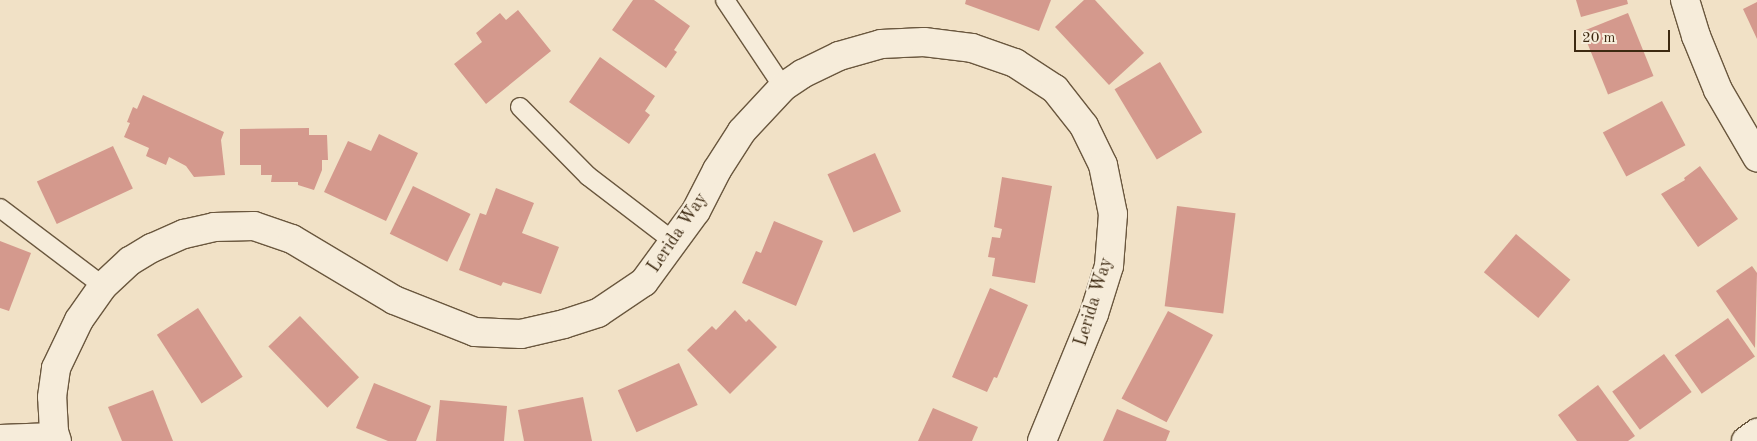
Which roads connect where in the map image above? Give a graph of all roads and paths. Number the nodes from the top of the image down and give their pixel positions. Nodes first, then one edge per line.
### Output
1 (725, 0) edge
2 (1685, 0) edge
3 (783, 87) junction
4 (520, 107) dead end
5 (1757, 157) edge
6 (0, 208) edge
7 (673, 241) junction
8 (103, 286) junction
9 (1757, 433) edge
10 (0, 434) edge
11 (55, 437) edge
12 (1042, 441) edge
13 (1746, 441) edge

1 - 3 lane
2 - 5 street
3 - 7 street, Lerida Way
3 - 12 street, Lerida Way
4 - 7 lane
6 - 8 lane
7 - 8 street, Lerida Way
8 - 11 street, Lerida Way
9 - 13 street
10 - 11 lane

